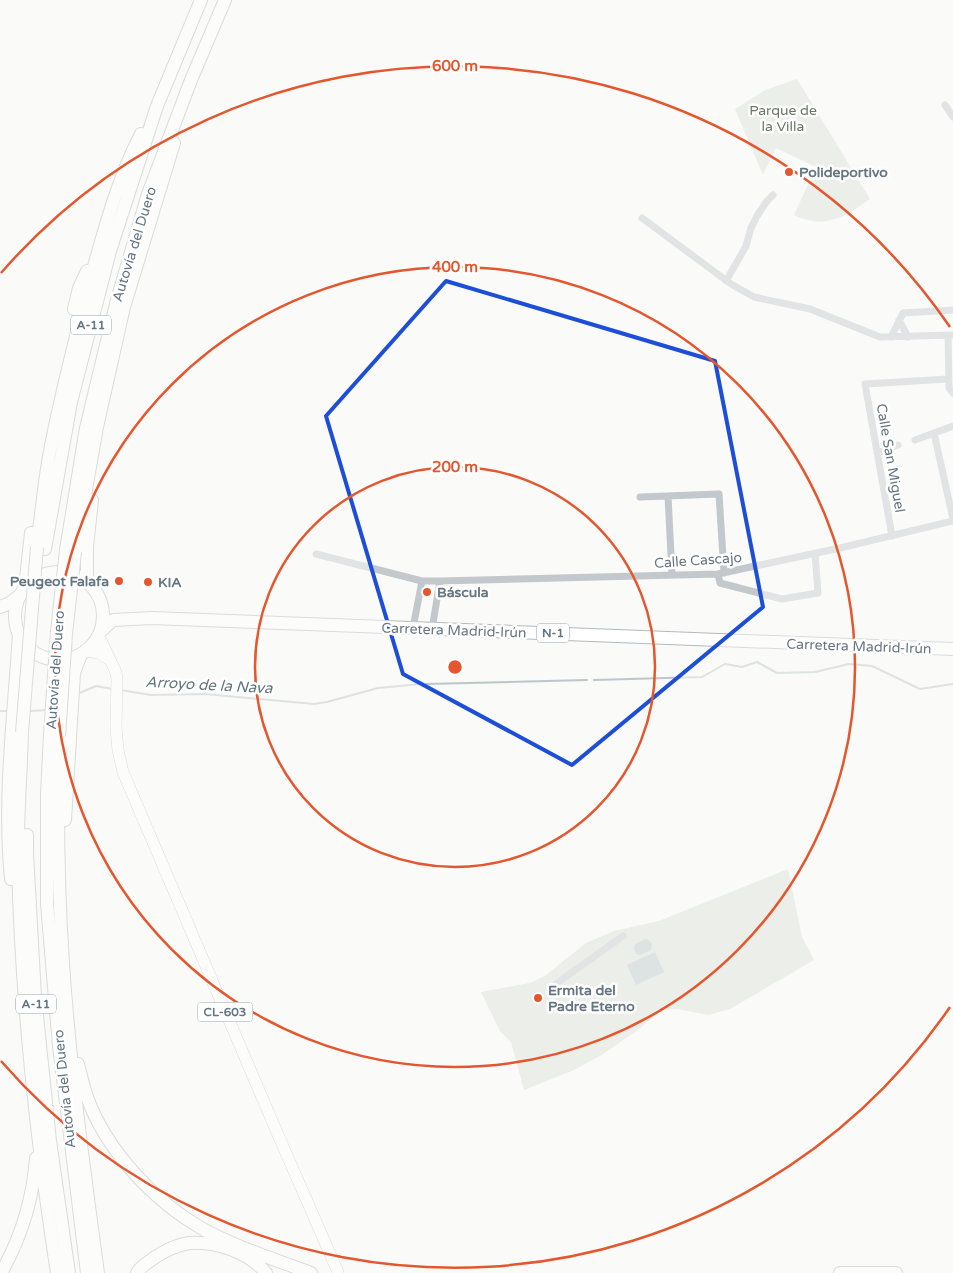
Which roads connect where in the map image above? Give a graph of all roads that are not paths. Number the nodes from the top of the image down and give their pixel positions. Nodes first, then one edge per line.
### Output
1 (201, 0) edge
2 (225, 0) edge
3 (159, 102) junction
4 (949, 106) edge
5 (179, 112) junction
6 (953, 117) edge
7 (773, 196) dead end
8 (642, 218) dead end
9 (99, 250) junction
10 (726, 281) junction
11 (129, 295) junction
12 (953, 310) edge
13 (899, 320) junction
14 (950, 335) edge
15 (891, 337) junction
16 (908, 337) junction
17 (948, 379) junction
18 (953, 393) edge
19 (953, 426) edge
20 (934, 433) junction
21 (916, 440) dead end
22 (898, 445) dead end
23 (877, 453) junction
24 (668, 496) junction
25 (640, 497) dead end
26 (953, 520) edge
27 (892, 536) junction
28 (41, 548) junction
29 (70, 551) junction
30 (316, 554) dead end
31 (814, 554) junction
32 (721, 573) junction
33 (672, 575) junction
34 (87, 580) junction
35 (422, 581) junction
36 (440, 581) junction
37 (22, 591) junction
38 (0, 607) edge
39 (103, 607) junction
40 (0, 615) edge
41 (135, 618) junction
42 (413, 628) junction
43 (432, 629) junction
44 (17, 630) junction
45 (100, 633) junction
46 (953, 649) edge
47 (84, 653) junction
48 (111, 660) junction
49 (21, 729) junction
50 (54, 735) junction
51 (61, 930) junction
52 (624, 936) dead end
53 (557, 983) dead end
54 (66, 1012) junction
55 (38, 1136) junction
56 (338, 1272) edge
57 (1, 1273) edge
58 (57, 1273) edge
59 (69, 1273) edge
60 (88, 1273) edge
61 (98, 1273) edge
62 (136, 1273) edge
63 (266, 1273) edge
64 (311, 1273) edge
65 (840, 1273) edge
66 (896, 1273) edge

1 - 3 highway, Autovía del Duero / A-11
2 - 5 highway, Autovía del Duero / A-11
3 - 9 highway
3 - 28 highway, Autovía del Duero / A-11
4 - 6 street
5 - 11 highway
5 - 29 highway, Autovía del Duero / A-11
7 - 10 street
8 - 10 street
9 - 28 highway
9 - 37 highway
10 - 15 street
11 - 29 highway
11 - 34 highway
12 - 13 street
13 - 15 street
13 - 16 street
14 - 16 street
14 - 17 street
15 - 16 street
17 - 18 street
17 - 23 street, Calle San Miguel
19 - 20 street
20 - 21 street
20 - 26 street, Calle Cascajo
22 - 23 street
23 - 27 street, Calle San Miguel
24 - 25 street
24 - 32 street
24 - 33 street
26 - 27 street, Calle Cascajo
27 - 31 street, Calle Cascajo
28 - 49 highway, Autovía del Duero / A-11
29 - 50 highway, Autovía del Duero / A-11, bridge
30 - 35 street, Calle Cascajo
31 - 32 street, Calle Cascajo
31 - 32 street
32 - 33 street, Calle Cascajo
33 - 36 street, Calle Cascajo
34 - 37 highway
34 - 39 highway
35 - 36 street, Calle Cascajo
35 - 42 street
36 - 43 street
37 - 38 highway
37 - 44 highway
39 - 41 highway, Carretera Madrid-Irún / N-1
39 - 45 highway
40 - 44 highway
41 - 42 highway, Carretera Madrid-Irún / N-1
41 - 45 highway, Carretera Madrid-Irún / N-1
42 - 43 highway, Carretera Madrid-Irún / N-1
43 - 46 highway, Carretera Madrid-Irún / N-1
44 - 47 highway
44 - 49 highway
45 - 47 highway, N-1
45 - 48 main road, CL-603
47 - 48 main road
47 - 51 highway
48 - 56 main road, CL-603
49 - 55 highway
49 - 59 highway, Autovía del Duero / A-11
50 - 51 highway
50 - 60 highway, Autovía del Duero / A-11
51 - 54 highway
52 - 53 street
54 - 61 highway
54 - 64 highway
55 - 57 highway
55 - 58 highway
62 - 63 highway
65 - 66 highway

